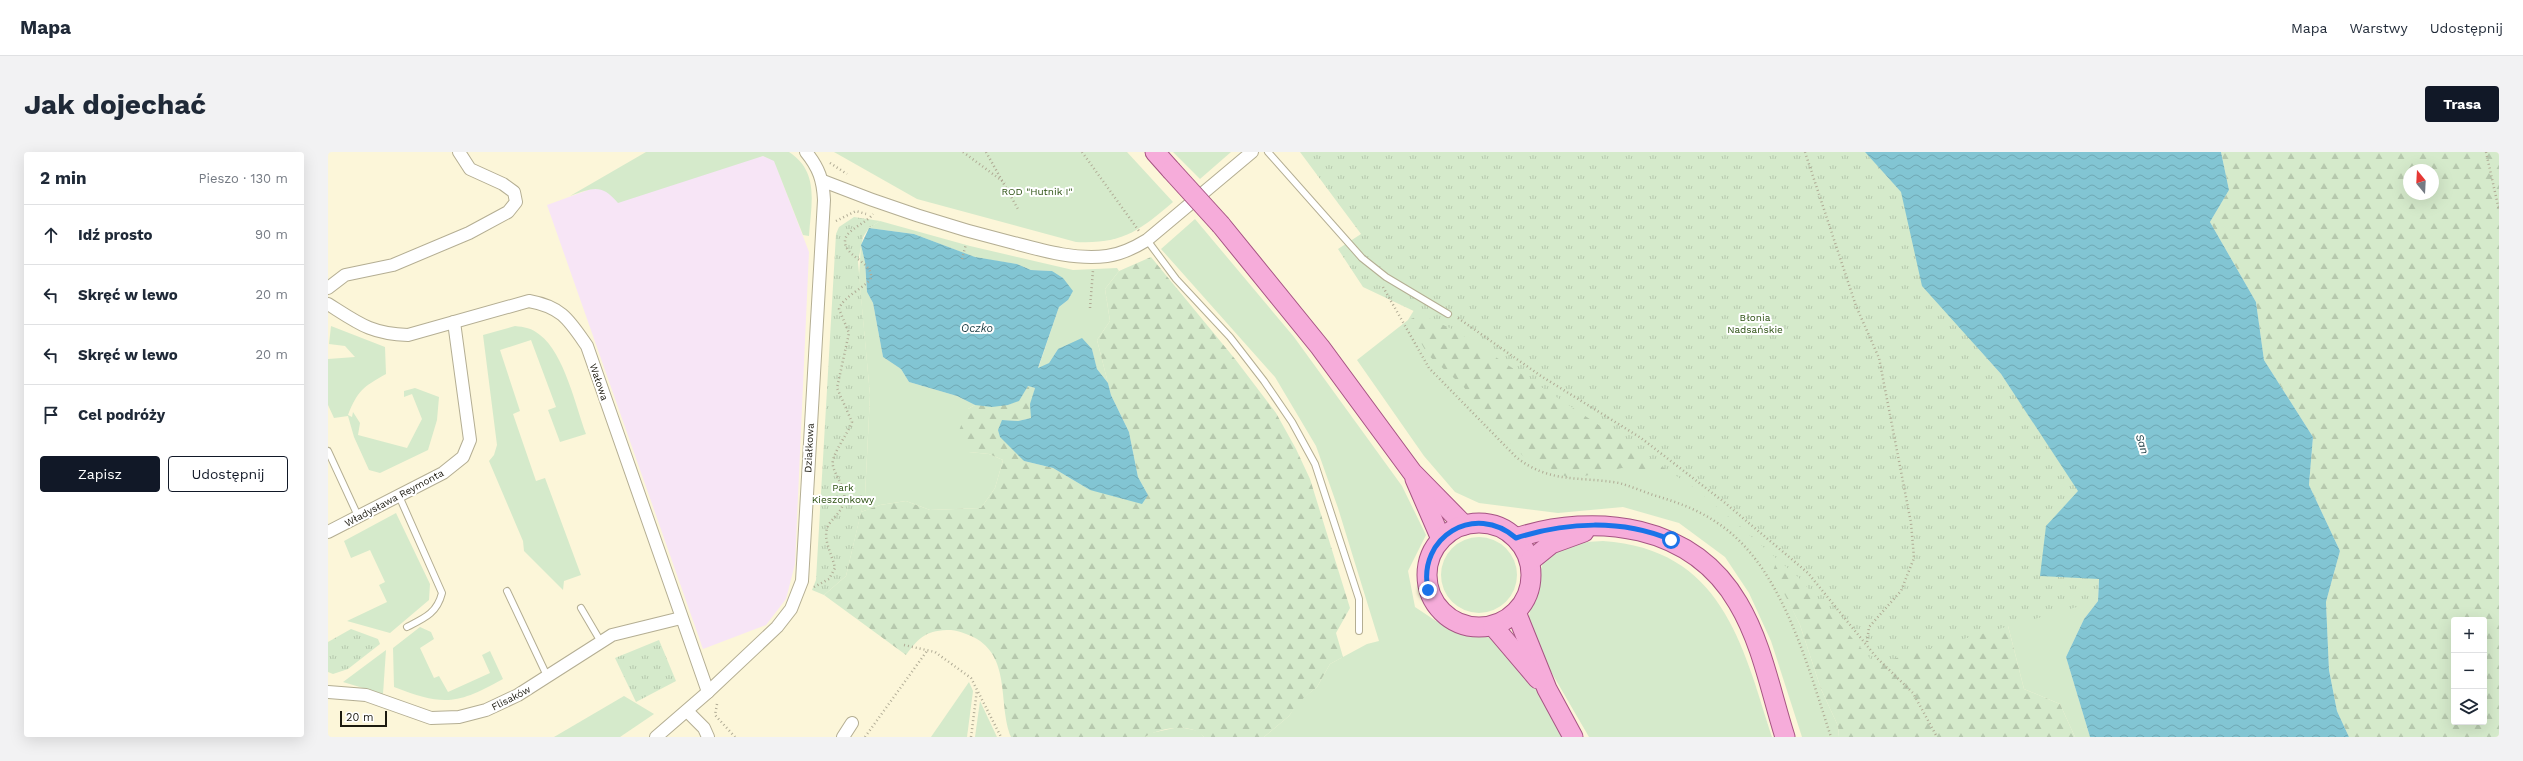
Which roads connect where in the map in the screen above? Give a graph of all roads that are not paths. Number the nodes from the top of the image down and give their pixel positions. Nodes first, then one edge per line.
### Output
1 (459, 152) edge
2 (806, 152) edge
3 (1155, 152) edge
4 (1252, 152) edge
5 (1268, 152) edge
6 (823, 181) junction
7 (1147, 240) junction
8 (328, 288) edge
9 (328, 304) edge
10 (1448, 314) road end
11 (454, 322) junction
12 (328, 451) edge
13 (1412, 472) junction
14 (399, 496) junction
15 (358, 516) junction
16 (1464, 525) junction
17 (1602, 526) junction
18 (328, 532) edge
19 (1516, 538) junction
20 (1441, 539) junction
21 (1530, 562) junction
22 (507, 591) dead end
23 (581, 608) dead end
24 (1516, 612) junction
25 (681, 618) junction
26 (1493, 626) junction
27 (407, 627) dead end
28 (1359, 631) dead end
29 (601, 642) junction
30 (548, 678) junction
31 (1547, 689) junction
32 (328, 692) edge
33 (708, 692) junction
34 (687, 711) junction
35 (852, 723) dead end
36 (656, 737) edge
37 (708, 737) edge
38 (843, 737) edge
39 (1573, 737) edge
40 (1785, 737) edge

1 - 8 street
2 - 6 street, Działkowa
3 - 13 main road, bridge
4 - 7 street
5 - 10 lane
6 - 7 street
6 - 33 street, Działkowa
7 - 28 lane
9 - 11 street, Wałowa
11 - 14 street, Władysława Reymonta
11 - 25 street, Wałowa
12 - 15 lane
13 - 16 main road
13 - 20 main road
14 - 15 street, Władysława Reymonta
14 - 27 lane
15 - 18 street, Władysława Reymonta
16 - 19 main road
16 - 20 main road
17 - 19 main road
17 - 21 main road
17 - 40 main road
19 - 21 main road
20 - 26 main road
21 - 24 main road
22 - 30 lane
23 - 29 lane
24 - 26 main road
24 - 31 main road
25 - 29 street, Flisaków
25 - 33 street, Wałowa
26 - 31 main road
29 - 30 street, Flisaków
30 - 32 street, Flisaków
31 - 39 main road
33 - 34 street, Działkowa
34 - 36 street, Działkowa
34 - 37 street
35 - 38 street

